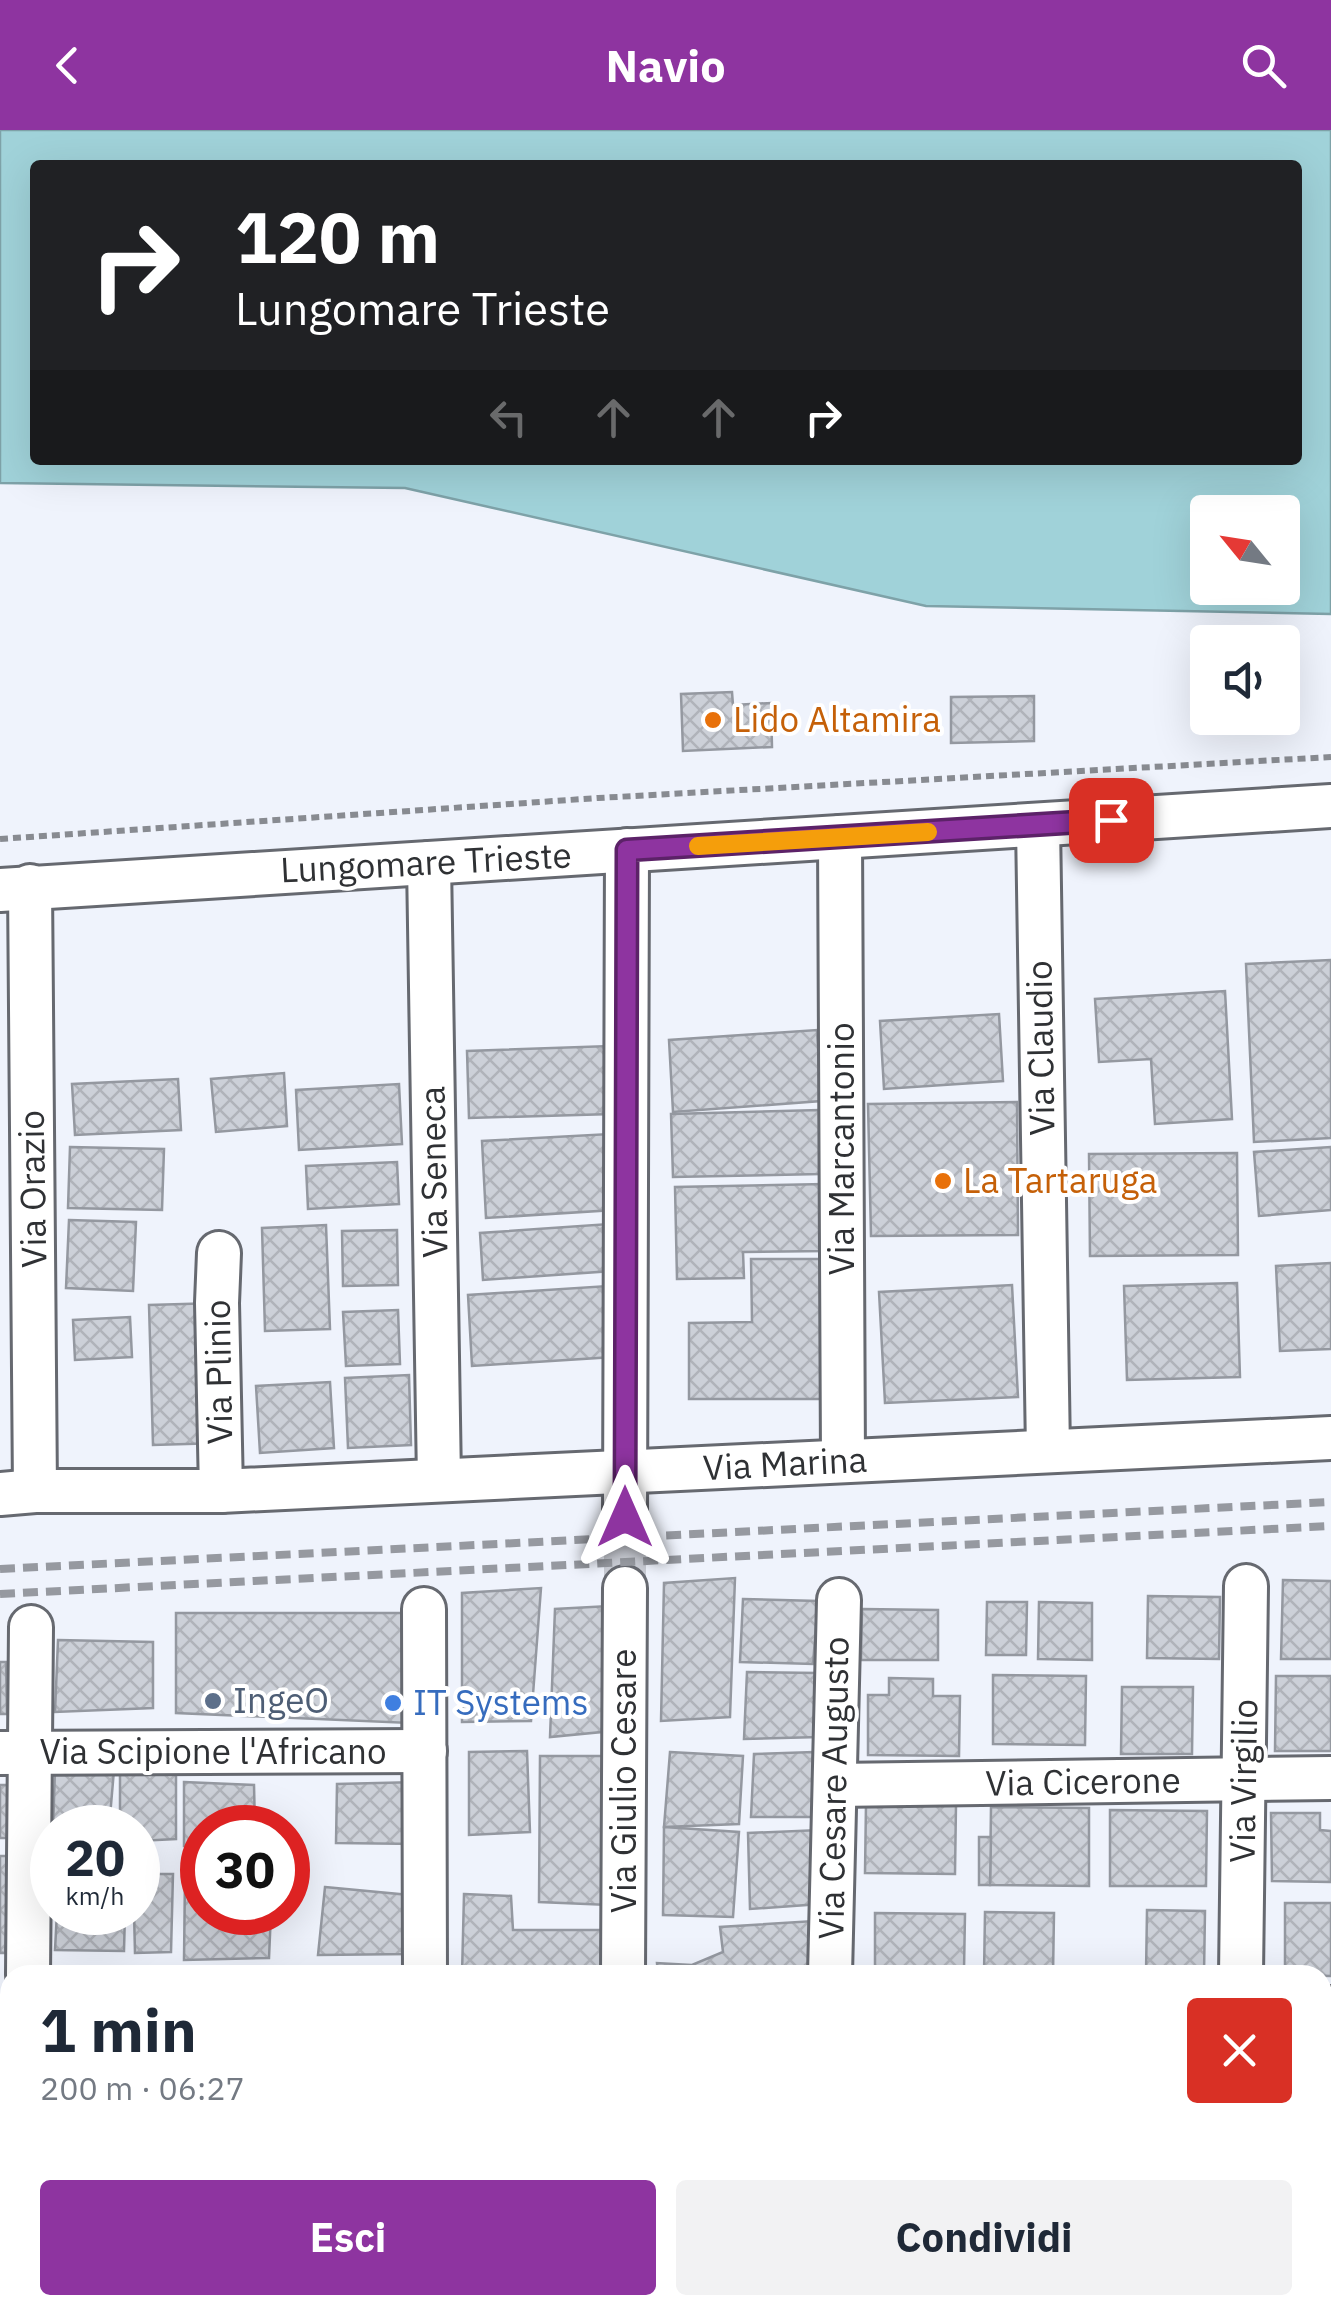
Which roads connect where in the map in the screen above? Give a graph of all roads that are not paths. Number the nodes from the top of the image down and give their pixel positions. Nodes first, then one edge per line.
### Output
1 (1331, 806) edge
2 (1038, 825) junction
3 (840, 837) junction
4 (627, 850) junction
5 (429, 863) junction
6 (15, 888) edge
7 (219, 1253) dead end
8 (1331, 1438) edge
9 (1048, 1452) junction
10 (843, 1461) junction
11 (625, 1472) junction
12 (439, 1480) junction
13 (221, 1491) junction
14 (18, 1493) edge
15 (625, 1517) tunnel mouth
16 (1246, 1586) dead end
17 (625, 1588) tunnel mouth
18 (839, 1600) dead end
19 (424, 1609) dead end
20 (31, 1627) dead end
21 (425, 1751) junction
22 (15, 1753) edge
23 (1331, 1778) edge
24 (1244, 1779) junction
25 (835, 1786) junction
26 (27, 1965) edge
27 (425, 1965) edge
28 (623, 1965) edge
29 (830, 1965) edge
30 (1242, 1965) edge

1 - 2 street, Lungomare Trieste
2 - 3 street, Lungomare Trieste
2 - 9 street, Via Claudio
3 - 4 street, Lungomare Trieste
3 - 10 street, Via Marcantonio
4 - 5 street, Lungomare Trieste
4 - 11 street
5 - 6 street, Lungomare Trieste
5 - 12 street, Via Seneca
6 - 14 street, Via Orazio
7 - 13 street, Via Plinio
8 - 9 street, Via Marina
9 - 10 street, Via Marina
10 - 11 street, Via Marina
11 - 12 street, Via Marina
11 - 15 street
12 - 13 street, Via Marina
13 - 14 street, Via Marina
16 - 24 street, Via Virgilio
17 - 28 street, Via Giulio Cesare
18 - 25 street, Via Cesare Augusto
19 - 21 street
20 - 22 street
21 - 22 street, Via Scipione l'Africano
21 - 27 street
22 - 26 street
23 - 24 street, Via Cicerone
24 - 25 street, Via Cicerone
24 - 30 street, Via Virgilio
25 - 29 street, Via Cesare Augusto

